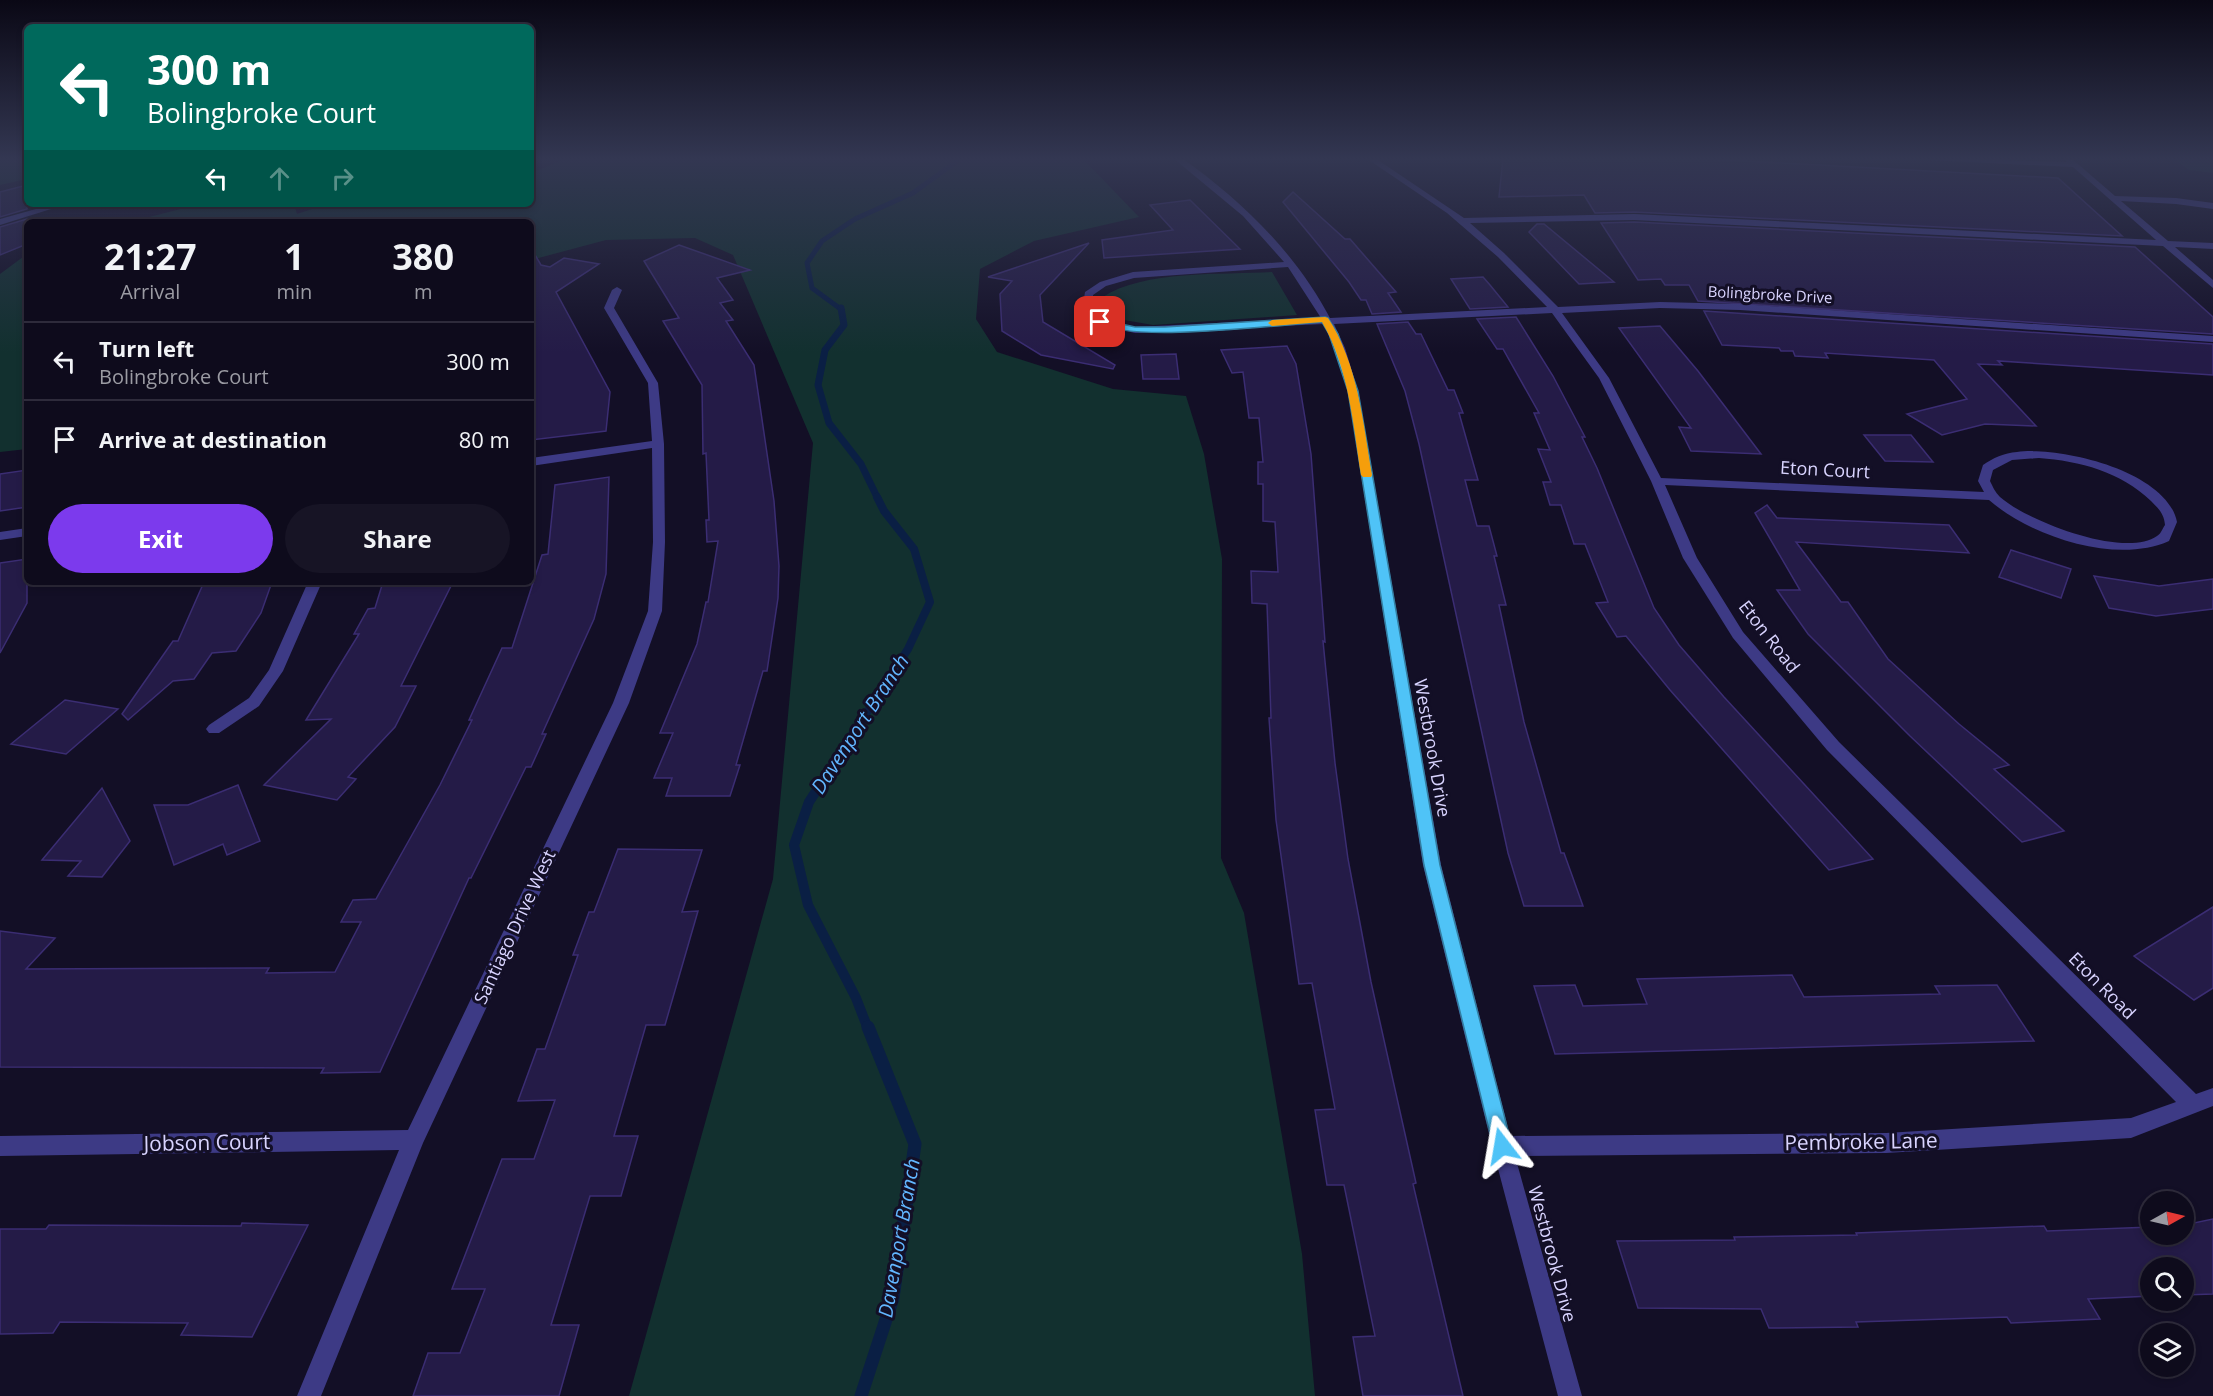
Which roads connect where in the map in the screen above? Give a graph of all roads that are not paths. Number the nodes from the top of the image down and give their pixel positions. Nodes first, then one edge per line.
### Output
1 (1255, 223) edge
2 (1463, 223) edge
3 (1760, 223) edge
4 (2143, 223) edge
5 (2166, 243) junction
6 (2213, 246) edge
7 (1291, 264) junction
8 (2213, 285) edge
9 (617, 290) dead end
10 (1555, 310) junction
11 (1325, 320) junction
12 (2213, 339) edge
13 (658, 444) junction
14 (534, 462) edge
15 (1658, 481) junction
16 (1992, 495) junction
17 (24, 532) edge
18 (0, 536) edge
19 (314, 585) edge
20 (214, 729) dead end
21 (2203, 1101) edge
22 (414, 1140) junction
23 (0, 1146) edge
24 (1502, 1146) junction
25 (309, 1396) edge
26 (1570, 1396) edge

1 - 7 street, Westbrook Drive
2 - 10 street, Eton Road
3 - 5 street
4 - 5 street
5 - 6 street
5 - 8 street
7 - 11 street, Westbrook Drive
7 - 11 street, Bolingbroke Drive
9 - 13 street, Santiago Drive West
10 - 11 street, Bolingbroke Drive
10 - 12 street, Bolingbroke Drive
10 - 15 street, Eton Road
11 - 24 street, Westbrook Drive
13 - 14 street
13 - 22 street, Santiago Drive West
15 - 16 street, Eton Court
15 - 21 street, Eton Road
16 - 16 street
17 - 18 street
19 - 20 street
21 - 24 street, Pembroke Lane
22 - 23 street, Jobson Court
22 - 25 street, Santiago Drive West
24 - 26 street, Westbrook Drive

